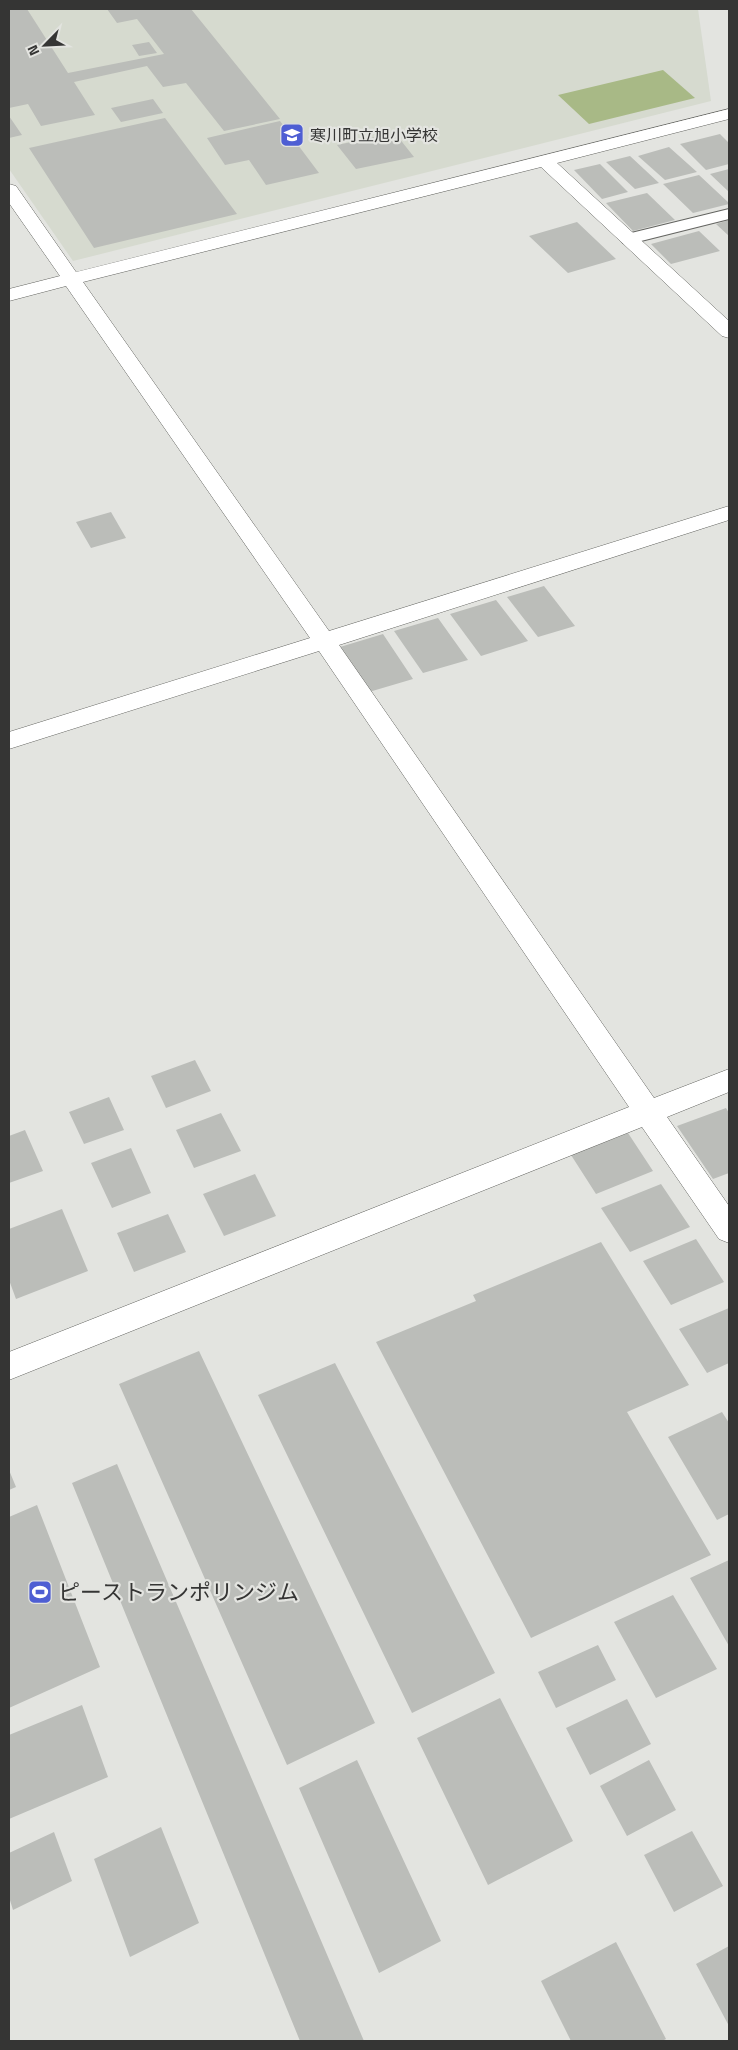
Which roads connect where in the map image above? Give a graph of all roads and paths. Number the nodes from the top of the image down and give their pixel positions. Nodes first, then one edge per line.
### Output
1 (729, 114) edge
2 (544, 160) junction
3 (9, 190) edge
4 (729, 214) edge
5 (629, 240) junction
6 (70, 280) junction
7 (9, 295) edge
8 (729, 332) edge
9 (729, 513) edge
10 (324, 641) junction
11 (9, 741) edge
12 (729, 1080) edge
13 (648, 1112) junction
14 (729, 1230) edge
15 (9, 1366) edge

1 - 2 street
2 - 5 street
2 - 6 street
3 - 6 street
4 - 5 lane
5 - 8 street
6 - 7 street
6 - 10 street
9 - 10 street
10 - 11 street
10 - 13 street
12 - 13 street
13 - 14 street
13 - 15 street

